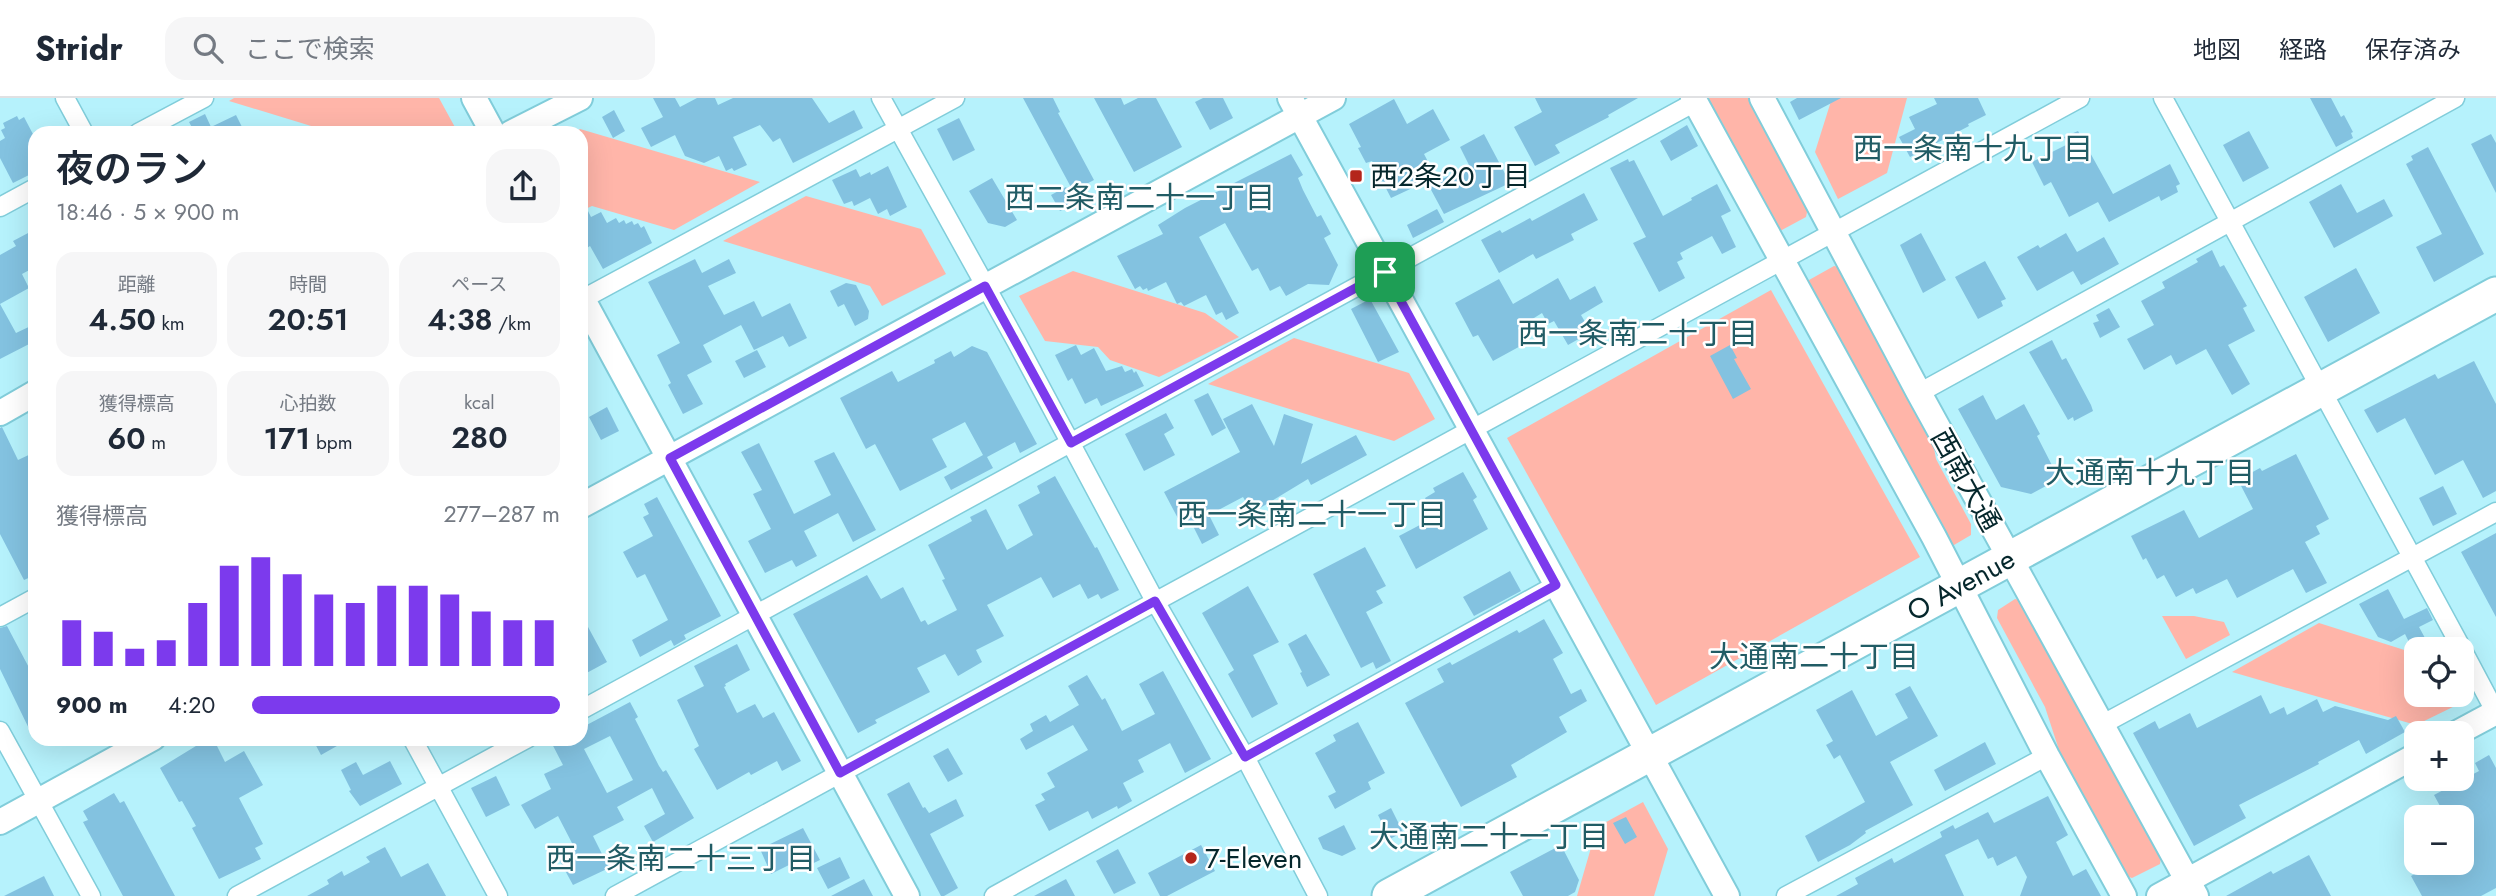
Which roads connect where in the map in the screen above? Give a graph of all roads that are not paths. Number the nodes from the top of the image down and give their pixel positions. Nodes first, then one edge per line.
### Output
1 (65, 98) edge
2 (204, 98) edge
3 (474, 98) edge
4 (580, 98) edge
5 (881, 98) edge
6 (955, 98) edge
7 (1333, 98) edge
8 (1762, 98) edge
9 (2080, 98) edge
10 (2163, 98) edge
11 (2455, 98) edge
12 (1694, 100) edge
13 (1295, 107) edge
14 (80, 126) edge
15 (151, 126) edge
16 (490, 126) edge
17 (525, 126) edge
18 (898, 130) junction
19 (28, 192) edge
20 (0, 207) edge
21 (2229, 221) junction
22 (1834, 232) junction
23 (1781, 261) junction
24 (1385, 272) junction
25 (985, 286) junction
26 (588, 295) edge
27 (2496, 295) edge
28 (588, 309) edge
29 (2321, 390) junction
30 (1919, 393) junction
31 (28, 397) edge
32 (0, 412) edge
33 (1471, 429) junction
34 (1071, 443) junction
35 (670, 458) junction
36 (588, 502) edge
37 (2496, 512) edge
38 (2009, 558) junction
39 (2413, 558) junction
40 (1556, 585) junction
41 (1960, 586) junction
42 (1155, 601) junction
43 (28, 602) edge
44 (755, 616) junction
45 (0, 617) edge
46 (2456, 637) edge
47 (2474, 671) edge
48 (588, 706) edge
49 (2496, 712) edge
50 (2102, 724) junction
51 (2474, 724) edge
52 (0, 731) edge
53 (139, 746) edge
54 (416, 746) edge
55 (513, 746) edge
56 (1650, 755) junction
57 (2047, 756) junction
58 (1245, 757) junction
59 (2404, 763) edge
60 (840, 773) junction
61 (438, 787) junction
62 (39, 801) junction
63 (0, 822) edge
64 (2191, 888) edge
65 (91, 896) edge
66 (237, 896) edge
67 (498, 896) edge
68 (615, 896) edge
69 (906, 896) edge
70 (994, 896) edge
71 (1318, 896) edge
72 (1389, 896) edge
73 (1727, 896) edge
74 (1786, 896) edge
75 (2124, 896) edge
76 (2159, 896) edge

1 - 14 street
2 - 15 street
3 - 16 street
4 - 17 street
5 - 18 street
6 - 18 street
7 - 13 street
8 - 22 street, 西南大通
9 - 22 street
10 - 21 street
11 - 21 street
12 - 23 street, 西南大通
12 - 24 street
13 - 24 street
13 - 25 street
18 - 25 street
18 - 26 street
19 - 20 street
21 - 29 street
21 - 30 street
22 - 23 street
22 - 30 street, 西南大通
23 - 33 street
23 - 41 street, 西南大通
24 - 33 street
24 - 34 street
25 - 34 street
25 - 35 street
27 - 29 highway, O Avenue
28 - 35 street
29 - 38 highway, O Avenue
29 - 39 street
30 - 38 street, 西南大通
31 - 32 street
33 - 40 street
33 - 42 street
34 - 42 street
34 - 44 street
35 - 36 street
35 - 44 street
37 - 39 street
38 - 41 highway, O Avenue
38 - 50 street, 西南大通
39 - 46 street
39 - 50 street
40 - 56 street
40 - 58 street
41 - 56 highway, O Avenue
41 - 57 street, 西南大通
42 - 58 street
42 - 60 street
43 - 45 street
44 - 48 street
44 - 60 street
47 - 49 street
49 - 51 street
50 - 64 street, 西南大通
52 - 62 street
53 - 62 street
54 - 61 street
55 - 61 street
56 - 72 highway, O Avenue
56 - 73 street
57 - 74 street
57 - 75 street, 西南大通
58 - 70 street
58 - 71 street
59 - 64 street
60 - 68 street
60 - 69 street
61 - 66 street
61 - 67 street
62 - 63 street
62 - 65 street
64 - 76 street

